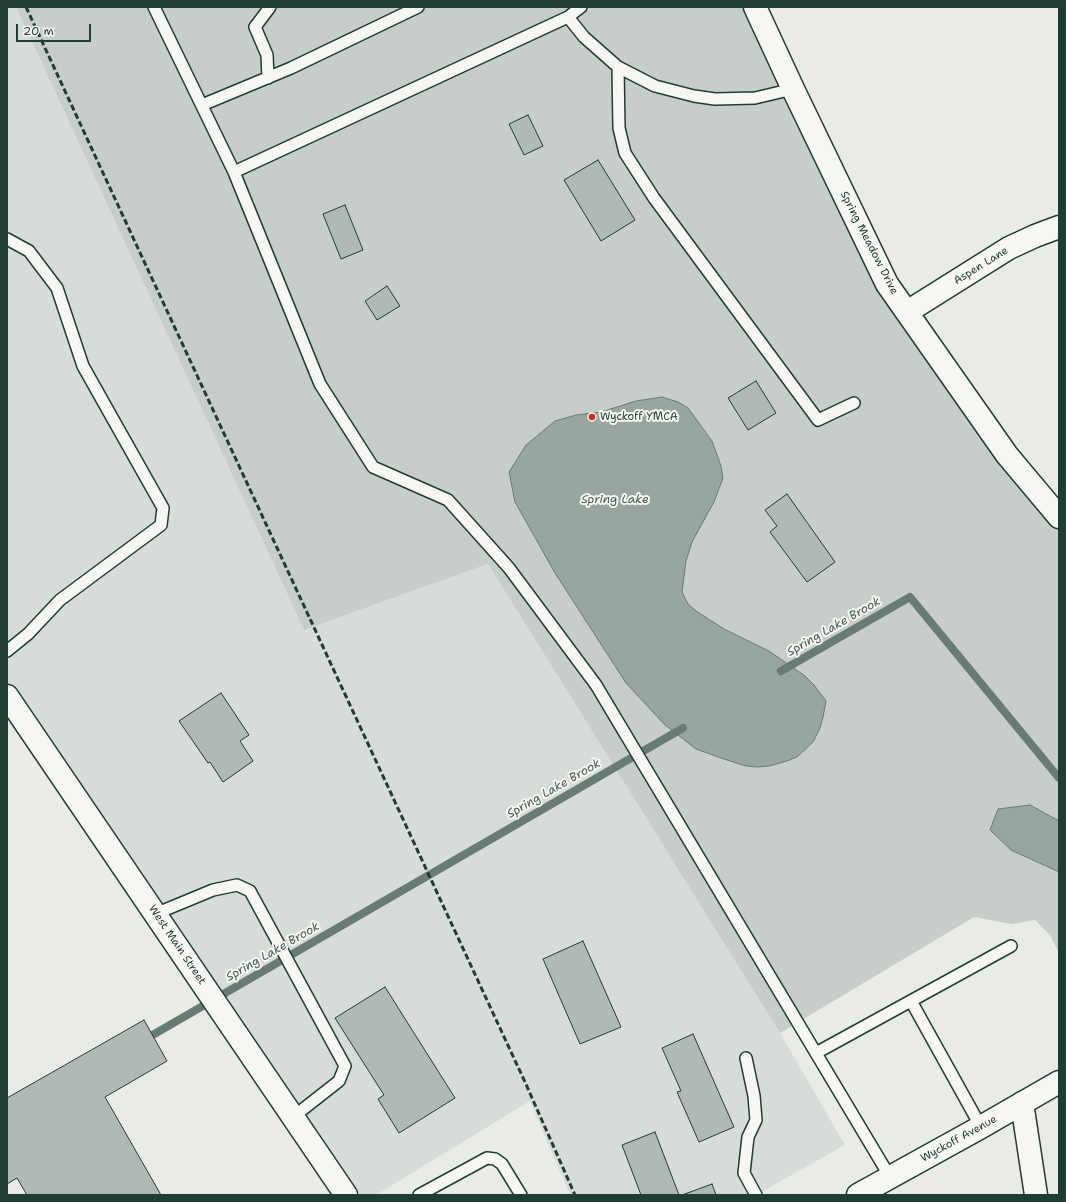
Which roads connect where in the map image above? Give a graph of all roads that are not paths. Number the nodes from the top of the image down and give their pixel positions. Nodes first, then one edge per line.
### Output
1 (154, 7) edge
2 (270, 7) edge
3 (581, 7) edge
4 (755, 7) edge
5 (414, 8) edge
6 (568, 17) junction
7 (618, 67) junction
8 (268, 78) junction
9 (793, 89) junction
10 (202, 106) junction
11 (234, 172) junction
12 (1059, 227) edge
13 (7, 238) edge
14 (907, 312) junction
15 (854, 403) dead end
16 (1059, 517) edge
17 (7, 651) edge
18 (7, 696) edge
19 (155, 914) junction
20 (1011, 946) dead end
21 (911, 1001) junction
22 (816, 1053) junction
23 (746, 1058) dead end
24 (1059, 1082) edge
25 (1022, 1103) junction
26 (293, 1117) junction
27 (981, 1127) junction
28 (890, 1177) junction
29 (346, 1195) edge
30 (419, 1195) edge
31 (521, 1195) edge
32 (756, 1195) edge
33 (858, 1195) edge
34 (1036, 1195) edge

1 - 10 lane
2 - 8 lane
3 - 6 lane
4 - 9 street, Spring Meadow Drive
5 - 8 lane
6 - 7 lane
6 - 11 lane
7 - 9 lane
7 - 15 lane
8 - 10 lane
9 - 14 street, Spring Meadow Drive
10 - 11 lane
11 - 22 lane
12 - 14 street, Aspen Lane
13 - 17 lane
14 - 16 street, Spring Meadow Drive
18 - 19 street, West Main Street
19 - 26 street, West Main Street
19 - 26 lane
20 - 21 lane
21 - 22 lane
21 - 27 lane
22 - 28 lane
23 - 32 lane
24 - 25 street, Wyckoff Avenue
25 - 27 street, Wyckoff Avenue
25 - 34 street
26 - 29 street, West Main Street
27 - 28 street, Wyckoff Avenue
28 - 33 street, Wyckoff Avenue
30 - 31 lane

